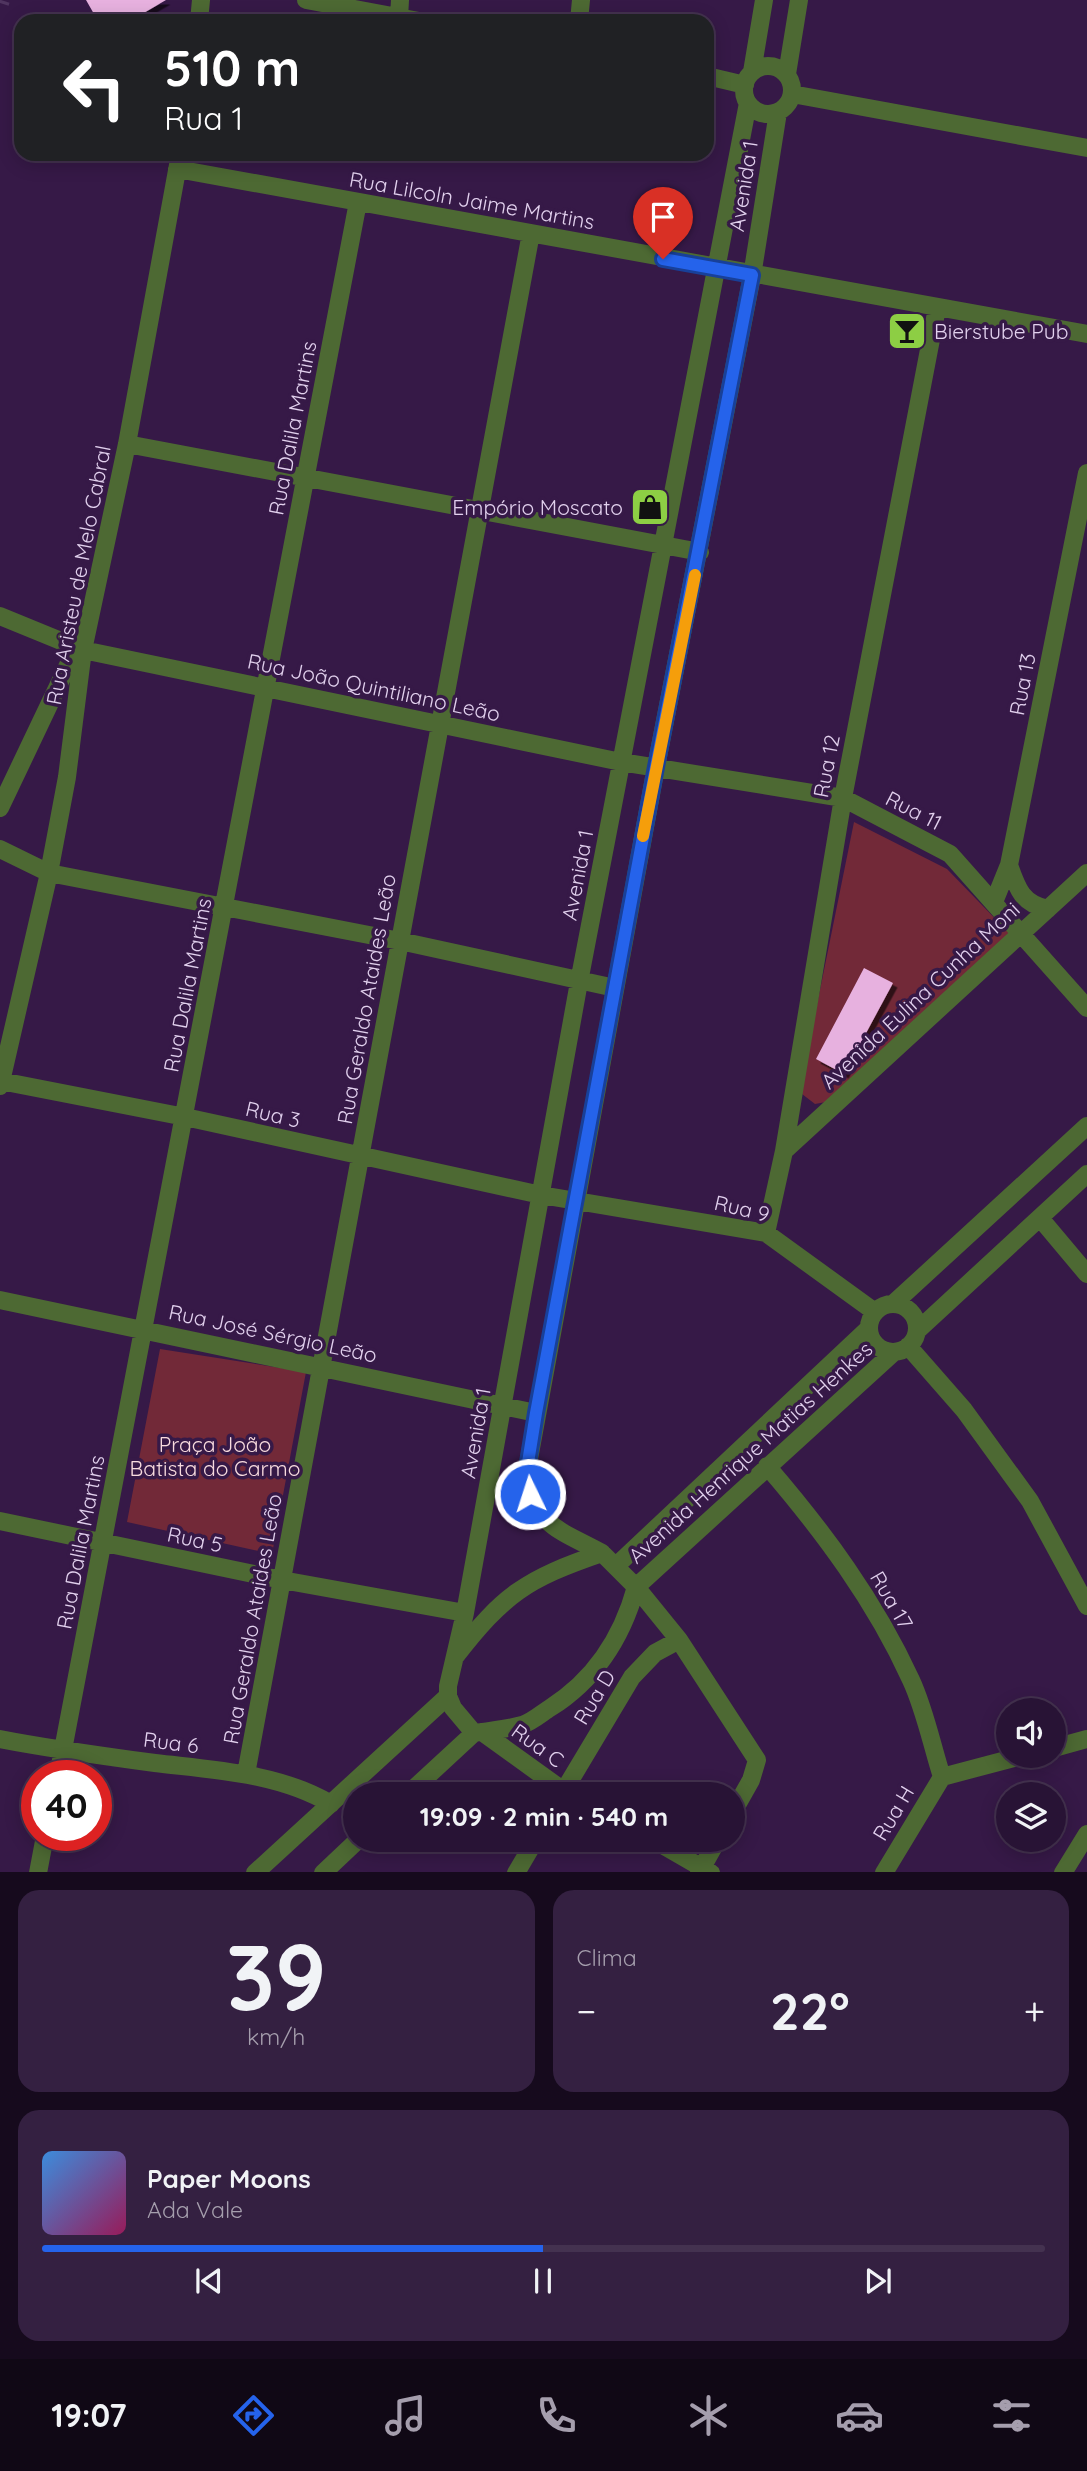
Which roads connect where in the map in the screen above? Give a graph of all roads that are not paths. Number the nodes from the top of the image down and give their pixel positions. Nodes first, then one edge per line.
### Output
1 (306, 0) edge
2 (764, 0) edge
3 (799, 0) edge
4 (400, 9) edge
5 (787, 74) junction
6 (714, 78) edge
7 (748, 86) junction
8 (792, 94) junction
9 (778, 112) junction
10 (1087, 148) edge
11 (178, 161) edge
12 (358, 202) junction
13 (531, 233) junction
14 (716, 269) junction
15 (752, 275) junction
16 (937, 308) junction
17 (1087, 334) edge
18 (127, 444) junction
19 (1087, 473) edge
20 (306, 478) junction
21 (479, 511) junction
22 (663, 547) junction
23 (700, 552) junction
24 (0, 616) edge
25 (81, 649) junction
26 (266, 688) junction
27 (440, 724) junction
28 (621, 762) junction
29 (656, 767) junction
30 (843, 798) junction
31 (0, 808) edge
32 (0, 849) edge
33 (1009, 865) junction
34 (49, 873) junction
35 (1087, 873) edge
36 (994, 902) junction
37 (225, 907) junction
38 (1048, 909) junction
39 (1021, 934) junction
40 (400, 941) junction
41 (579, 982) junction
42 (615, 988) junction
43 (1087, 1008) edge
44 (1, 1083) edge
45 (185, 1117) junction
46 (1087, 1126) edge
47 (784, 1151) junction
48 (360, 1157) junction
49 (1087, 1174) edge
50 (541, 1195) junction
51 (576, 1199) junction
52 (1040, 1218) junction
53 (766, 1233) junction
54 (1087, 1274) edge
55 (0, 1300) edge
56 (893, 1304) junction
57 (872, 1320) junction
58 (145, 1329) junction
59 (907, 1343) junction
60 (321, 1366) junction
61 (503, 1406) junction
62 (536, 1413) junction
63 (767, 1466) junction
64 (0, 1521) edge
65 (103, 1543) junction
66 (602, 1553) junction
67 (617, 1564) junction
68 (282, 1580) junction
69 (636, 1587) junction
70 (1087, 1606) edge
71 (465, 1613) junction
72 (678, 1640) junction
73 (455, 1657) junction
74 (448, 1696) junction
75 (478, 1732) junction
76 (0, 1739) edge
77 (1087, 1739) edge
78 (1066, 1745) edge
79 (63, 1751) junction
80 (61, 1760) edge
81 (996, 1763) edge
82 (246, 1774) junction
83 (942, 1777) junction
84 (422, 1782) edge
85 (549, 1782) edge
86 (571, 1782) edge
87 (745, 1791) edge
88 (331, 1804) junction
89 (1087, 1834) edge
90 (42, 1851) edge
91 (345, 1852) edge
92 (528, 1852) edge
93 (673, 1852) edge
94 (712, 1852) edge
95 (704, 1871) edge
96 (38, 1872) edge
97 (255, 1872) edge
98 (323, 1872) edge
99 (516, 1872) edge
100 (884, 1872) edge
101 (1063, 1872) edge

1 - 4 street
2 - 7 street, Avenida 1
3 - 5 street
5 - 7 street
5 - 8 street
6 - 7 street
7 - 9 street
7 - 14 street, Avenida 1
8 - 9 street
8 - 10 street
9 - 15 street, Avenida 1
11 - 12 street, Rua Lilcoln Jaime Martins
11 - 18 street, Rua Aristeu de Melo Cabral
12 - 13 street, Rua Lilcoln Jaime Martins
12 - 20 street, Rua Dalila Martins
13 - 14 street, Rua Lilcoln Jaime Martins
13 - 21 street, Rua Geraldo Ataides Leão
14 - 15 street, Rua Lilcoln Jaime Martins
14 - 22 street, Avenida 1
15 - 16 street
15 - 23 street, Avenida 1
16 - 17 street
16 - 30 street, Rua 12
18 - 20 street
18 - 25 street, Rua Aristeu de Melo Cabral
19 - 33 street, Rua 13
20 - 21 street
20 - 26 street, Rua Dalila Martins
21 - 22 street
21 - 27 street, Rua Geraldo Ataides Leão
22 - 23 street
22 - 28 street, Avenida 1
23 - 29 street, Avenida 1
24 - 25 street, Rua João Quintiliano Leão
25 - 26 street, Rua João Quintiliano Leão
25 - 31 street
25 - 34 street, Rua Aristeu de Melo Cabral
26 - 27 street, Rua João Quintiliano Leão
26 - 37 street, Rua Dalila Martins
27 - 28 street, Rua João Quintiliano Leão
27 - 40 street, Rua Geraldo Ataides Leão
28 - 29 street, Rua João Quintiliano Leão
28 - 41 street, Avenida 1
29 - 30 street, Rua 11
29 - 42 street, Avenida 1
30 - 36 street, Rua 11
30 - 47 street, Rua 12
32 - 34 street
33 - 36 street, Rua 13
33 - 38 street
34 - 37 street
34 - 44 street, Rua Aristeu de Melo Cabral
35 - 38 street, Avenida Eulina Cunha Moni
36 - 39 street, Rua 11
37 - 40 street
37 - 45 street, Rua Dalila Martins
38 - 39 street, Avenida Eulina Cunha Moni
39 - 43 street, Rua 11
39 - 47 street, Avenida Eulina Cunha Moni
40 - 41 street
40 - 48 street, Rua Geraldo Ataides Leão
41 - 42 street
41 - 50 street, Avenida 1
42 - 51 street, Avenida 1
44 - 45 street, Rua 3
45 - 48 street, Rua 3
45 - 58 street, Rua Dalila Martins
46 - 56 street
47 - 53 street, Rua 12
48 - 50 street, Rua 3
48 - 60 street, Rua Geraldo Ataides Leão
49 - 52 street, Avenida Henrique Matias Henkes
50 - 51 street, Rua 3
50 - 61 street, Avenida 1
51 - 53 street, Rua 9
51 - 62 street, Avenida 1
52 - 54 street
52 - 59 street, Avenida Henrique Matias Henkes
53 - 57 street, Rua 9
55 - 58 street, Rua José Sérgio Leão
56 - 57 street, Avenida Henrique Matias Henkes
56 - 59 street
57 - 59 street, Rua 9
57 - 67 street, Avenida Henrique Matias Henkes
58 - 60 street, Rua José Sérgio Leão
58 - 65 street, Rua Dalila Martins
59 - 63 street, Avenida Henrique Matias Henkes
59 - 70 street
60 - 61 street, Rua José Sérgio Leão
60 - 68 street, Rua Geraldo Ataides Leão
61 - 62 street, Rua José Sérgio Leão
61 - 71 street, Avenida 1
62 - 66 street, Avenida 1
63 - 69 street, Avenida Henrique Matias Henkes
63 - 83 street, Rua 17
64 - 65 street, Rua 5
65 - 68 street, Rua 5
65 - 79 street, Rua Dalila Martins
66 - 67 street, Avenida 1
66 - 73 street
67 - 69 street, Avenida 1
68 - 71 street, Rua 5
68 - 82 street, Rua Geraldo Ataides Leão
69 - 72 street
69 - 75 street
71 - 73 street, Avenida 1
72 - 86 street, Rua D
72 - 87 street
73 - 74 street, Avenida 1
74 - 75 street, Rua C
74 - 88 street
75 - 84 street
75 - 85 street, Rua C
76 - 79 street, Rua 6
77 - 78 street
79 - 80 street, Rua Dalila Martins
79 - 82 street, Rua 6
81 - 83 street
82 - 88 street, Rua 6
83 - 100 street, Rua H
88 - 97 street
89 - 101 street
90 - 96 street
91 - 98 street
92 - 99 street
93 - 95 street
94 - 95 street

